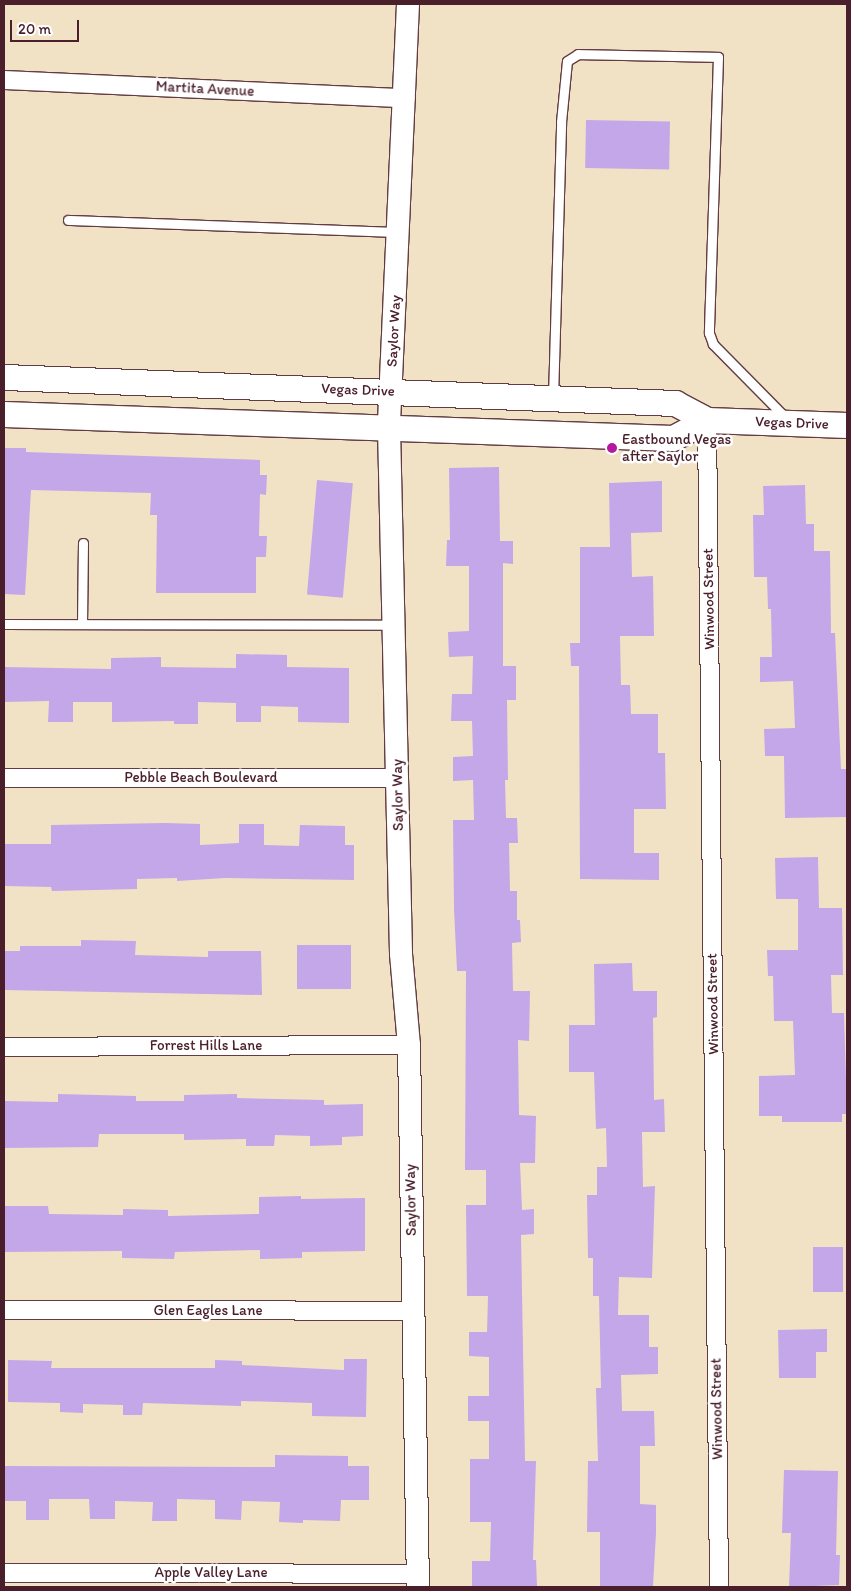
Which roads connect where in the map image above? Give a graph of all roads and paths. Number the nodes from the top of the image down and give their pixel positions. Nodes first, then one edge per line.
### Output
1 (408, 4) edge
2 (4, 80) edge
3 (406, 98) junction
4 (68, 220) dead end
5 (399, 232) junction
6 (4, 377) edge
7 (390, 392) junction
8 (553, 398) junction
9 (4, 414) edge
10 (707, 420) junction
11 (790, 423) junction
12 (847, 425) edge
13 (389, 428) junction
14 (83, 543) dead end
15 (4, 624) edge
16 (82, 624) junction
17 (394, 625) junction
18 (4, 778) edge
19 (398, 778) junction
20 (409, 1046) junction
21 (4, 1047) edge
22 (4, 1310) edge
23 (412, 1311) junction
24 (4, 1573) edge
25 (418, 1581) edge
26 (719, 1587) edge

1 - 3 street, Saylor Way
2 - 3 street, Martita Avenue
3 - 5 street, Saylor Way
4 - 5 lane
5 - 7 street, Saylor Way
6 - 7 main road, Vegas Drive
7 - 8 main road, Vegas Drive
7 - 13 street, Saylor Way
8 - 10 main road, Vegas Drive
8 - 11 lane
9 - 13 main road, Vegas Drive
10 - 11 main road, Vegas Drive
10 - 13 main road, Vegas Drive
10 - 26 street, Winwood Street
11 - 12 main road, Vegas Drive
13 - 17 street, Saylor Way
14 - 16 lane
15 - 16 lane
16 - 17 lane
17 - 19 street, Saylor Way
18 - 19 street, Pebble Beach Boulevard
19 - 20 street, Saylor Way
20 - 21 street, Forrest Hills Lane
20 - 23 street, Saylor Way
22 - 23 street, Glen Eagles Lane
23 - 25 street, Saylor Way
24 - 25 street, Apple Valley Lane

